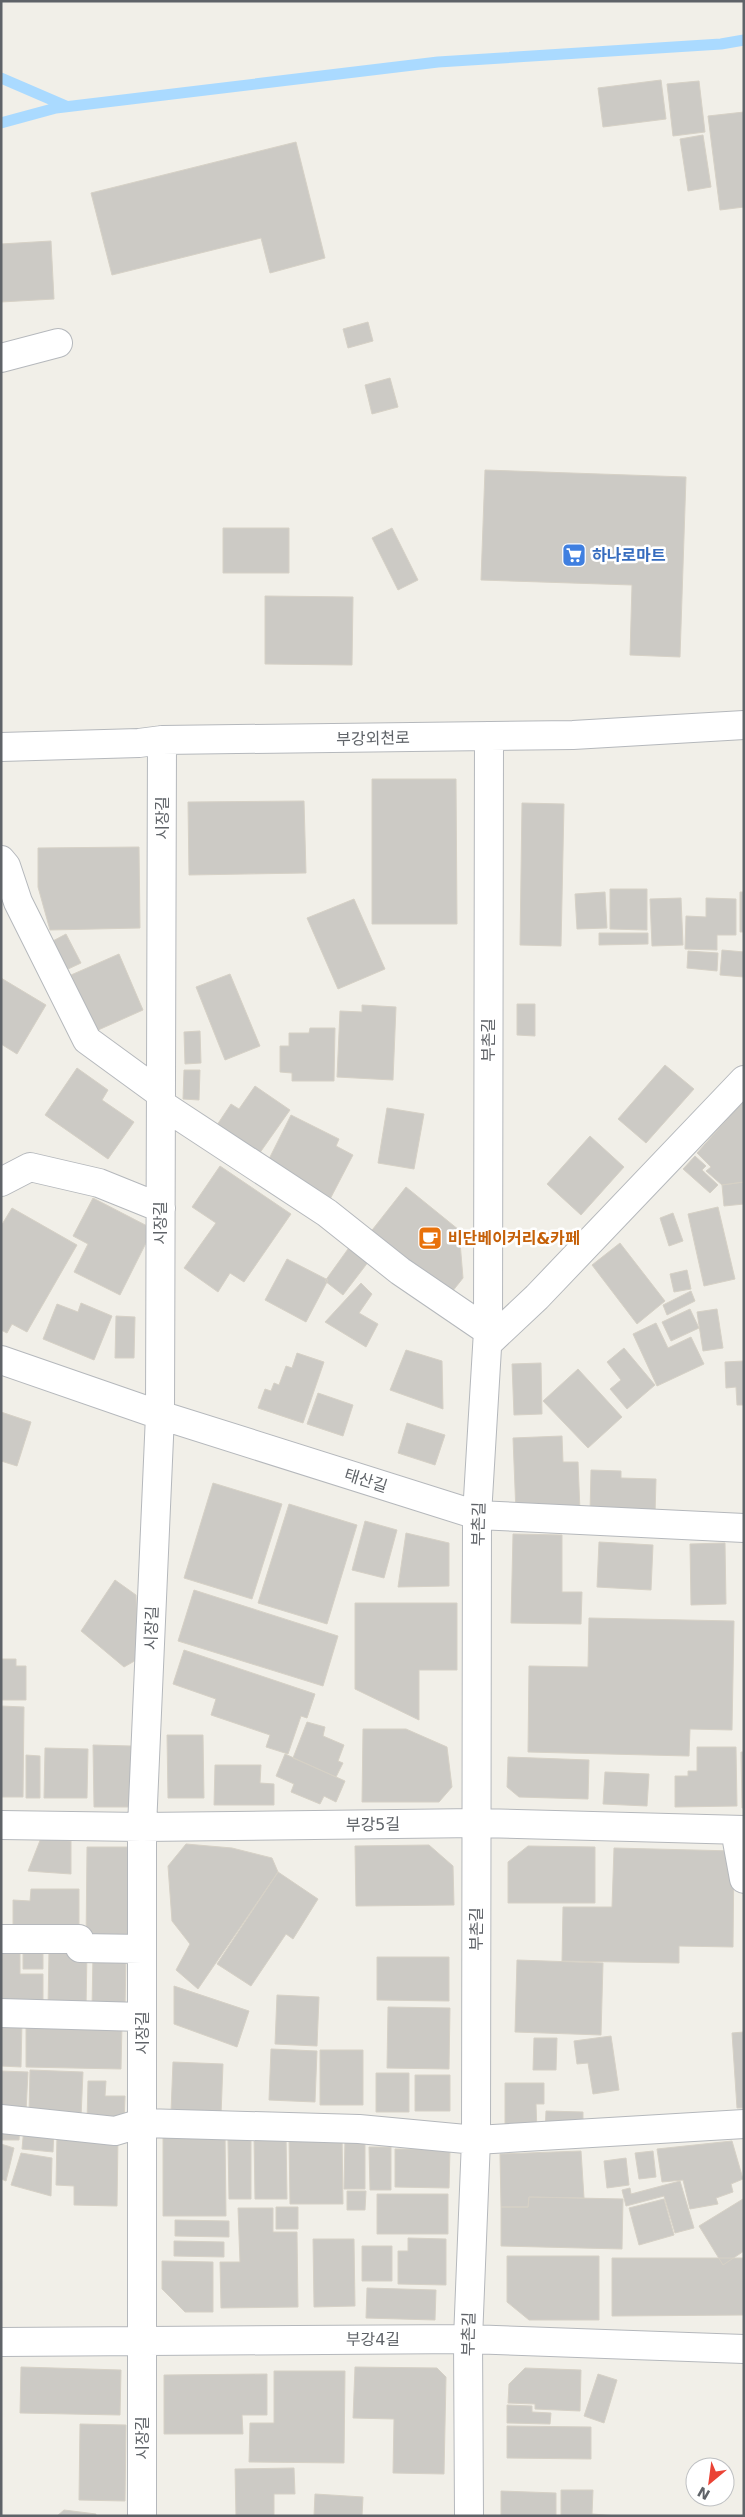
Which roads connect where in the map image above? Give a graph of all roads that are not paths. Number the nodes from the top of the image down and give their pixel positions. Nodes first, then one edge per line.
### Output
1 (58, 343) dead end
2 (1, 358) edge
3 (744, 725) edge
4 (489, 736) junction
5 (162, 740) junction
6 (1, 747) edge
7 (1, 860) edge
8 (744, 1080) edge
9 (161, 1099) junction
10 (1, 1182) edge
11 (160, 1208) junction
12 (488, 1337) junction
13 (1, 1360) edge
14 (160, 1415) junction
15 (477, 1515) junction
16 (744, 1528) edge
17 (477, 1822) junction
18 (1, 1825) edge
19 (142, 1827) junction
20 (740, 1830) edge
21 (744, 1880) edge
22 (1, 1939) edge
23 (142, 1949) junction
24 (1, 2013) edge
25 (142, 2017) junction
26 (1, 2118) edge
27 (142, 2123) junction
28 (744, 2124) edge
29 (476, 2140) junction
30 (142, 2339) junction
31 (468, 2339) junction
32 (1, 2342) edge
33 (744, 2349) edge
34 (142, 2516) edge
35 (468, 2516) edge

1 - 2 street
3 - 4 street, 부강외천로
4 - 5 street, 부강외천로
4 - 12 street, 부촌길
5 - 6 street, 부강외천로
5 - 9 street, 시장길
7 - 9 street
8 - 12 street
9 - 11 street, 시장길
9 - 12 street
10 - 11 street
11 - 14 street, 시장길
12 - 15 street, 부촌길
13 - 14 street, 태산길
14 - 15 street, 태산길
14 - 19 street, 시장길
15 - 16 street, 태산길
15 - 17 street, 부촌길
17 - 19 street, 부강5길
17 - 20 street, 부강5길
17 - 29 street, 부촌길
18 - 19 street, 부강5길
19 - 23 street, 시장길
20 - 21 street
22 - 23 street
23 - 25 street, 시장길
24 - 25 street
25 - 27 street, 시장길
26 - 27 street
27 - 29 street
27 - 30 street, 시장길
28 - 29 street
29 - 31 street, 부촌길
30 - 31 street, 부강4길
30 - 32 street, 부강4길
30 - 34 street, 시장길
31 - 33 street, 부강4길
31 - 35 street, 부촌길

